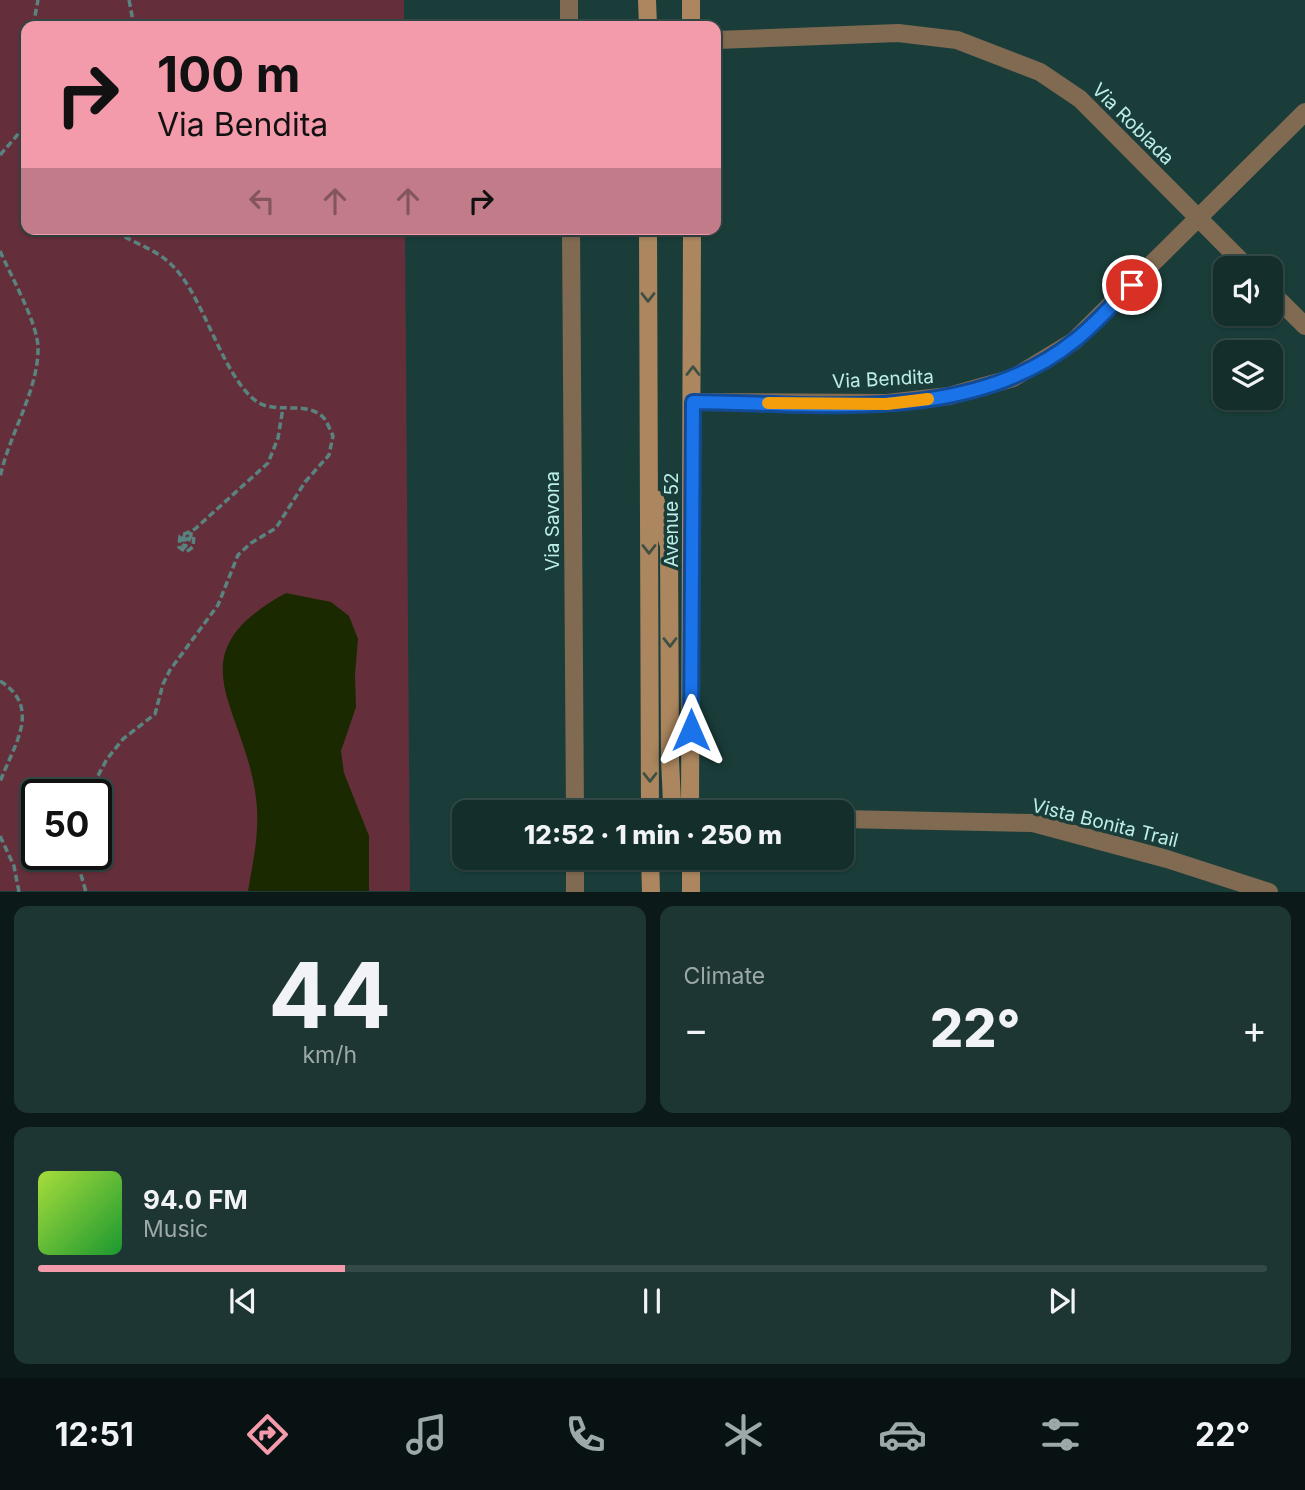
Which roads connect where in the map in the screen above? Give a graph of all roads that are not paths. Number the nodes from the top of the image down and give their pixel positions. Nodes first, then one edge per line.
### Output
1 (569, 0) edge
2 (647, 0) edge
3 (691, 0) edge
4 (569, 21) edge
5 (648, 21) edge
6 (691, 21) edge
7 (721, 40) edge
8 (1305, 112) edge
9 (1198, 218) junction
10 (571, 235) edge
11 (648, 235) edge
12 (692, 235) edge
13 (1236, 256) edge
14 (1283, 304) edge
15 (1305, 326) edge
16 (693, 402) junction
17 (649, 479) junction
18 (575, 800) edge
19 (650, 800) edge
20 (672, 800) edge
21 (690, 800) edge
22 (854, 819) edge
23 (575, 870) edge
24 (650, 870) edge
25 (691, 870) edge
26 (575, 891) edge
27 (651, 891) edge
28 (691, 891) edge
29 (1269, 891) edge

1 - 4 street
2 - 5 main road
3 - 6 main road
7 - 9 street, Via Roblada
8 - 9 street, Via Bendita
9 - 13 street, Via Roblada
9 - 16 street, Via Bendita
10 - 18 street, Via Savona
11 -> 17 main road, Avenue 52
16 -> 12 main road, Avenue 52
14 - 15 street
16 - 21 main road, Avenue 52
17 -> 19 main road, Avenue 52
17 -> 20 main road
22 - 29 street, Vista Bonita Trail
23 - 26 street
24 - 27 main road
25 - 28 main road

